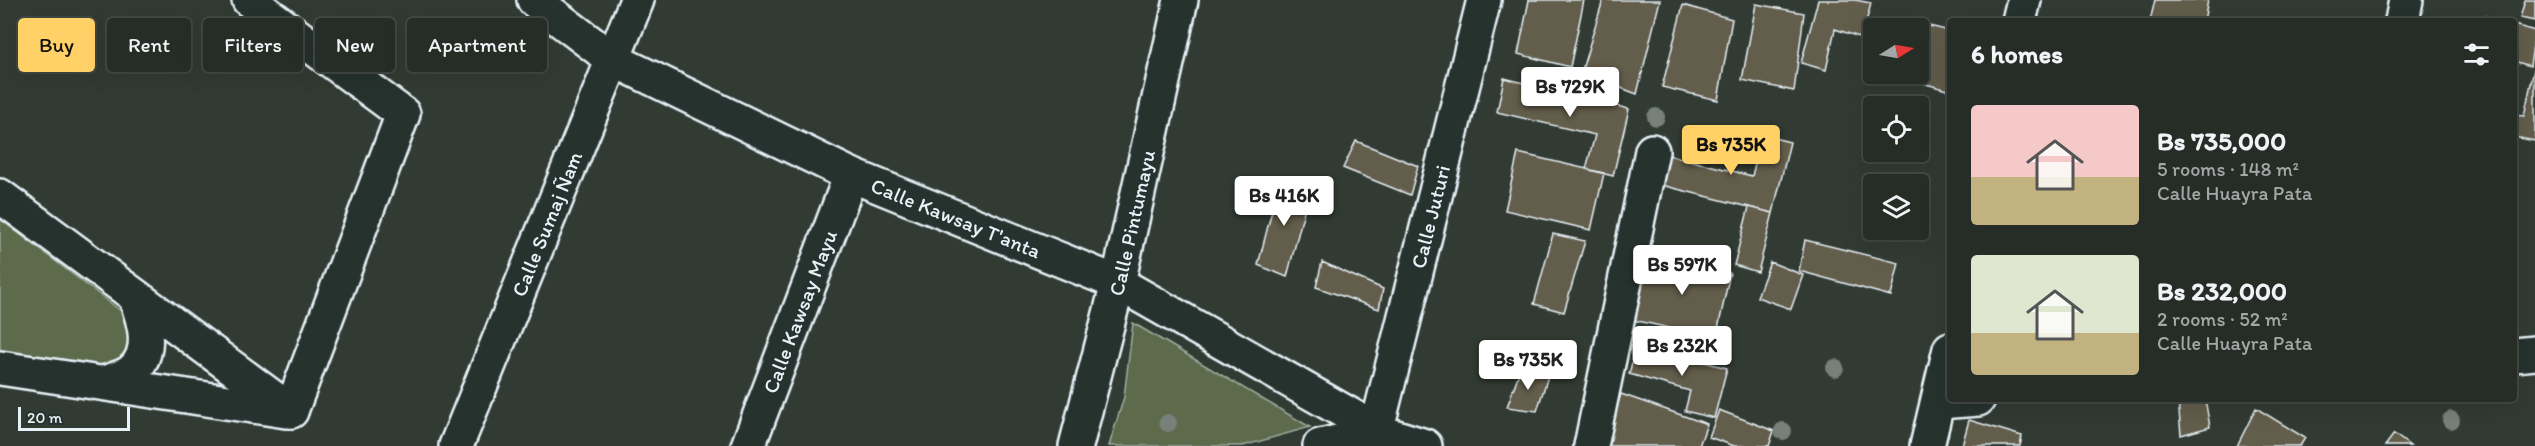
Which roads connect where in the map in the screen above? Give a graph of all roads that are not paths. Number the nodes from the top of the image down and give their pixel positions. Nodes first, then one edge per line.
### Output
1 (249, 0) edge
2 (534, 0) edge
3 (637, 0) edge
4 (1181, 0) edge
5 (1484, 0) edge
6 (2024, 0) edge
7 (2406, 0) edge
8 (2020, 18) edge
9 (2403, 18) edge
10 (612, 58) junction
11 (1652, 151) dead end
12 (851, 176) junction
13 (0, 196) edge
14 (1118, 283) junction
15 (135, 296) junction
16 (2535, 353) edge
17 (2517, 355) edge
18 (1947, 363) edge
19 (0, 368) edge
20 (104, 384) junction
21 (1947, 401) edge
22 (1939, 402) junction
23 (291, 411) junction
24 (1380, 432) junction
25 (456, 446) edge
26 (748, 446) edge
27 (1076, 446) edge
28 (1320, 446) edge
29 (1425, 446) edge
30 (1591, 446) edge
31 (1927, 446) edge

1 - 23 street
2 - 10 street, Calle Kawsay T'anta
3 - 10 street, Calle Sumaj Ñam
4 - 14 street, Calle Pintumayu
5 - 24 street, Calle Juturi
6 - 8 street
7 - 9 street
10 - 12 street, Calle Kawsay T'anta
10 - 25 street, Calle Sumaj Ñam
11 - 30 street
12 - 14 street, Calle Kawsay T'anta
12 - 26 street, Calle Kawsay Mayu
13 - 15 street
14 - 24 street, Calle Kawsay T'anta
14 - 27 street, Calle Pintumayu
15 - 20 street
15 - 23 street
16 - 17 street
18 - 22 street
19 - 20 street
20 - 23 street
21 - 22 street
22 - 31 street
24 - 28 street
24 - 29 street, Calle Kawsay T'anta

